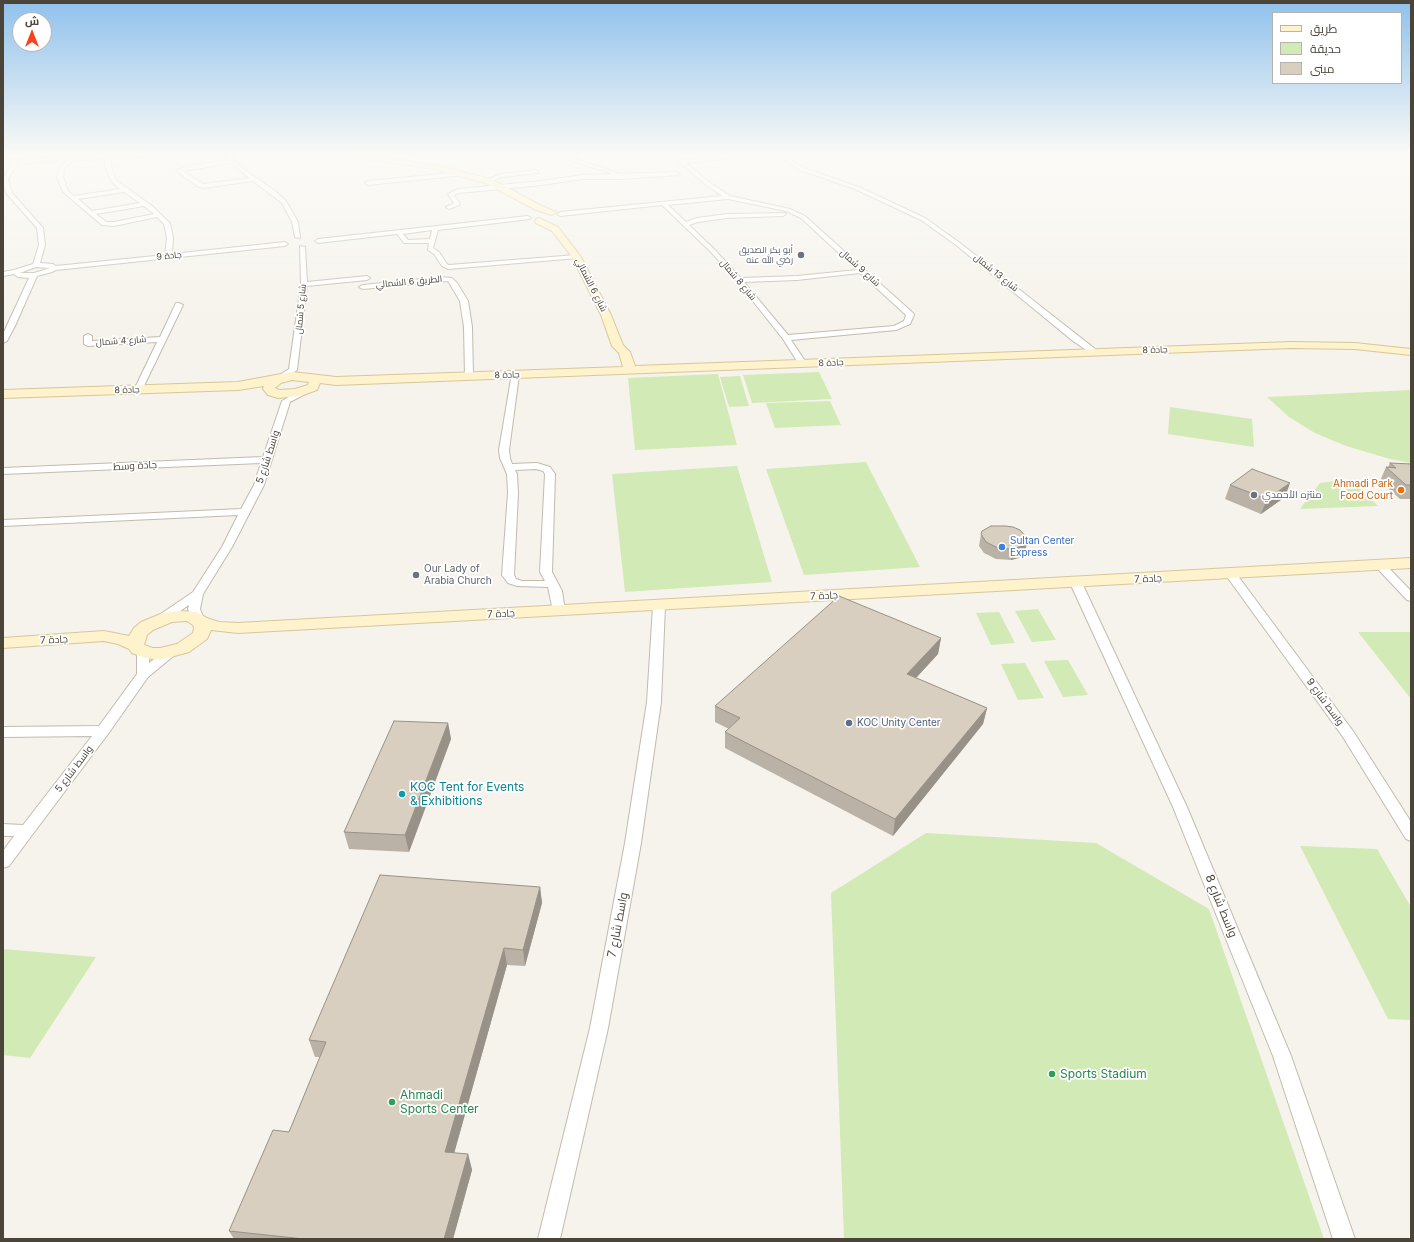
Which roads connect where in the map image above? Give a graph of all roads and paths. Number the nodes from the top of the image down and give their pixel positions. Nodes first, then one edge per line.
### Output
1 (27, 213) edge
2 (90, 213) edge
3 (156, 213) edge
4 (290, 213) edge
5 (525, 213) edge
6 (532, 213) edge
7 (534, 213) edge
8 (599, 213) edge
9 (673, 213) edge
10 (795, 213) edge
11 (910, 213) edge
12 (159, 215) junction
13 (800, 215) junction
14 (556, 219) junction
15 (685, 224) junction
16 (435, 228) junction
17 (399, 232) junction
18 (298, 237) junction
19 (432, 241) junction
20 (303, 243) junction
21 (168, 256) junction
22 (576, 256) junction
23 (36, 265) junction
24 (54, 268) junction
25 (863, 271) junction
26 (16, 272) junction
27 (3, 274) edge
28 (34, 276) junction
29 (367, 278) dead end
30 (739, 280) junction
31 (304, 284) junction
32 (363, 287) dead end
33 (179, 305) dead end
34 (88, 336) dead end
35 (786, 338) junction
36 (162, 339) junction
37 (3, 341) edge
38 (1327, 345) junction
39 (1090, 352) junction
40 (1411, 352) edge
41 (1411, 357) edge
42 (803, 364) junction
43 (293, 370) junction
44 (626, 371) junction
45 (515, 375) junction
46 (469, 377) junction
47 (278, 380) junction
48 (309, 383) junction
49 (238, 386) junction
50 (138, 390) junction
51 (3, 394) edge
52 (16, 394) junction
53 (279, 396) junction
54 (3, 397) edge
55 (267, 460) junction
56 (510, 467) junction
57 (3, 471) edge
58 (244, 512) junction
59 (3, 523) edge
60 (1411, 564) edge
61 (1380, 565) junction
62 (1231, 574) junction
63 (1076, 583) junction
64 (552, 584) junction
65 (197, 594) junction
66 (1411, 598) edge
67 (659, 606) junction
68 (559, 611) junction
69 (199, 620) junction
70 (153, 623) junction
71 (238, 628) junction
72 (104, 636) junction
73 (194, 642) junction
74 (3, 643) edge
75 (139, 648) junction
76 (171, 653) junction
77 (144, 674) junction
78 (103, 731) junction
79 (3, 732) edge
80 (3, 830) edge
81 (27, 832) junction
82 (1411, 836) edge
83 (3, 862) edge
84 (549, 1239) edge
85 (1344, 1239) edge

1 - 23 street
2 - 12 street
3 - 12 street
4 - 18 street
5 - 16 street, جادة 9
6 - 14 main road, شارع 6 الشمالي
7 - 14 main road
8 - 14 street
9 - 15 street, شارع 8 شمال
10 - 13 street, شارع 9 شمال
11 - 39 street, شارع 13 شمال
12 - 21 street
13 - 15 street
13 - 25 street, شارع 9 شمال
14 - 22 main road, شارع 6 الشمالي
15 - 30 street, شارع 8 شمال
16 - 17 street, جادة 9
16 - 19 street
17 - 19 street
17 - 20 street, جادة 9
18 - 20 street
18 - 20 street
19 - 22 street
20 - 21 street, جادة 9
20 - 31 street, شارع 5 شمال
21 - 24 street, جادة 9
22 - 44 main road, شارع 6 الشمالي
23 - 24 street
23 - 26 street
24 - 28 street
25 - 30 street
25 - 35 street, شارع 9 شمال
26 - 27 street
26 - 28 street
28 - 37 street
29 - 31 street
30 - 35 street, شارع 8 شمال
31 - 43 street, شارع 5 شمال
32 - 46 street, الطريق 6 الشمالي
33 - 36 street, شارع 4 شمال
34 - 36 street, شارع 4 شمال
35 - 42 street, شارع 8 شمال
36 - 50 street, شارع 4 شمال
38 - 39 main road, جادة 8
38 - 40 main road, جادة 8
38 - 41 main road, جادة 8
39 - 42 main road, جادة 8
42 - 44 main road, جادة 8
43 - 47 street
43 - 48 street
44 - 45 main road, جادة 8
45 - 46 main road, جادة 8
45 - 56 street
46 - 48 main road, جادة 8
47 - 48 main road, جادة 8
47 - 49 main road, جادة 8
47 - 53 main road
48 - 53 main road, جادة 8
49 - 50 main road, جادة 8
49 - 53 main road, جادة 8
50 - 52 main road, جادة 8
51 - 52 main road, جادة 8
52 - 54 main road, جادة 8
53 - 55 street, واسط شارع 5
55 - 57 street, جادة وسط
55 - 58 street, واسط شارع 5
56 - 64 street
56 - 64 street
58 - 59 street
58 - 65 street, واسط شارع 5
60 - 61 main road, جادة 7
61 - 62 main road, جادة 7
61 - 66 street
62 - 63 main road, جادة 7
62 - 82 street, واسط شارع 9
63 - 67 main road, جادة 7
63 - 85 street, واسط شارع 8
64 - 68 street
65 - 69 street, واسط شارع 5
65 - 70 street, واسط شارع 5
67 - 68 main road, جادة 7
67 - 84 street, واسط شارع 7
68 - 71 main road, جادة 7
69 - 70 main road, جادة 7
69 - 71 main road, جادة 7
69 - 73 main road
70 - 72 main road, جادة 7
70 - 75 main road
71 - 73 main road, جادة 7
72 - 74 main road, جادة 7
72 - 75 main road, جادة 7
73 - 76 main road, جادة 7
75 - 76 main road, جادة 7
75 - 77 street
76 - 77 street, واسط شارع 5
77 - 78 street, واسط شارع 5
78 - 79 street
78 - 81 street, واسط شارع 5
80 - 81 street
81 - 83 street, واسط شارع 5

